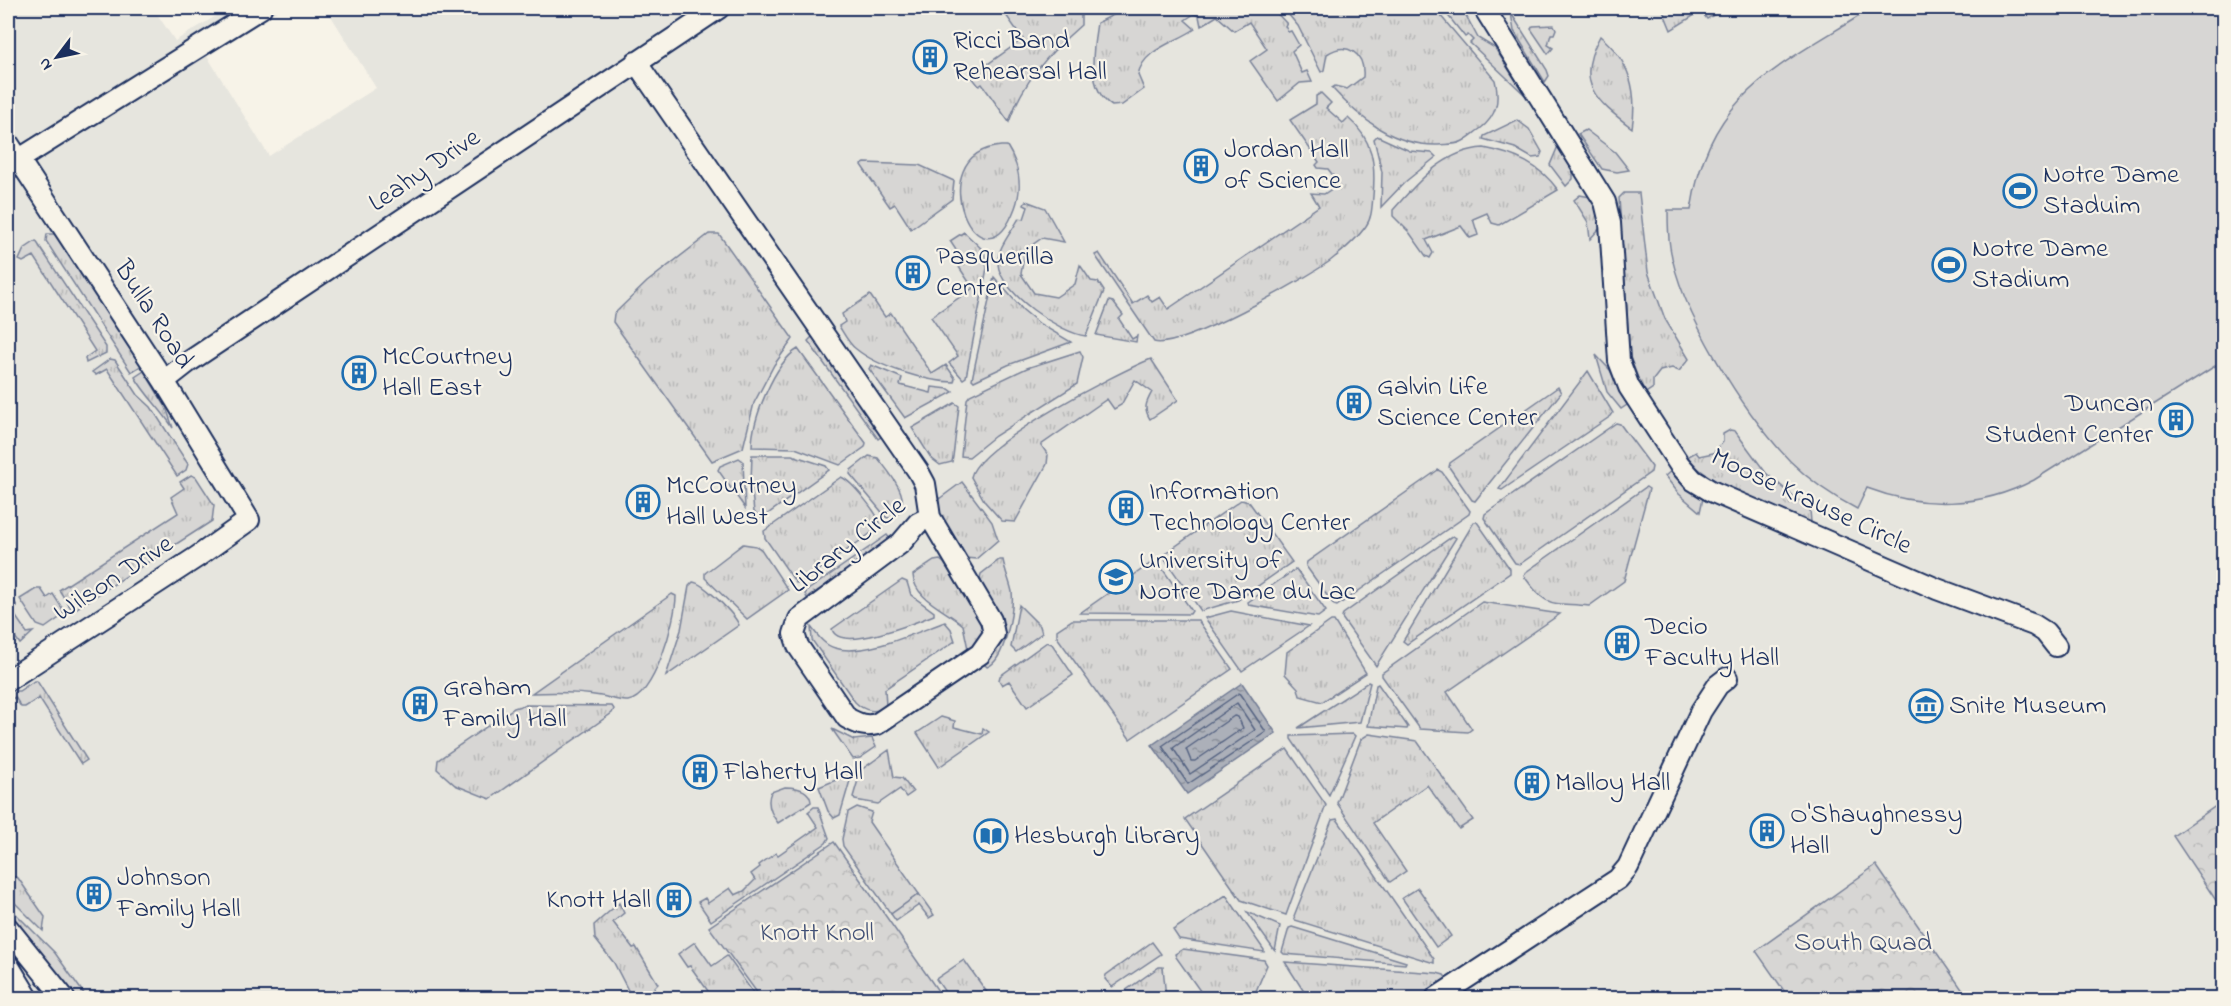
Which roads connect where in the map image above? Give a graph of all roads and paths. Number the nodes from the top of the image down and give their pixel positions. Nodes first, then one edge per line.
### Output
1 (261, 8) edge
2 (719, 8) edge
3 (1484, 8) edge
4 (636, 62) junction
5 (8, 143) edge
6 (18, 160) junction
7 (164, 381) junction
8 (930, 517) junction
9 (249, 520) joint
10 (2056, 646) dead end
11 (1727, 678) dead end
12 (8, 680) edge
13 (8, 928) edge
14 (8, 965) edge
15 (28, 999) edge
16 (64, 999) edge
17 (1436, 999) edge

1 - 6 street
2 - 4 street, Leahy Drive
3 - 10 street, Moose Krause Circle
4 - 7 street, Leahy Drive
4 - 8 street, Library Circle
5 - 6 street, Bulla Road
6 - 7 street, Bulla Road
7 - 9 street, Bulla Road
8 - 8 street, Library Circle
9 - 12 street, Wilson Drive
11 - 17 street
13 - 16 street
14 - 15 street

